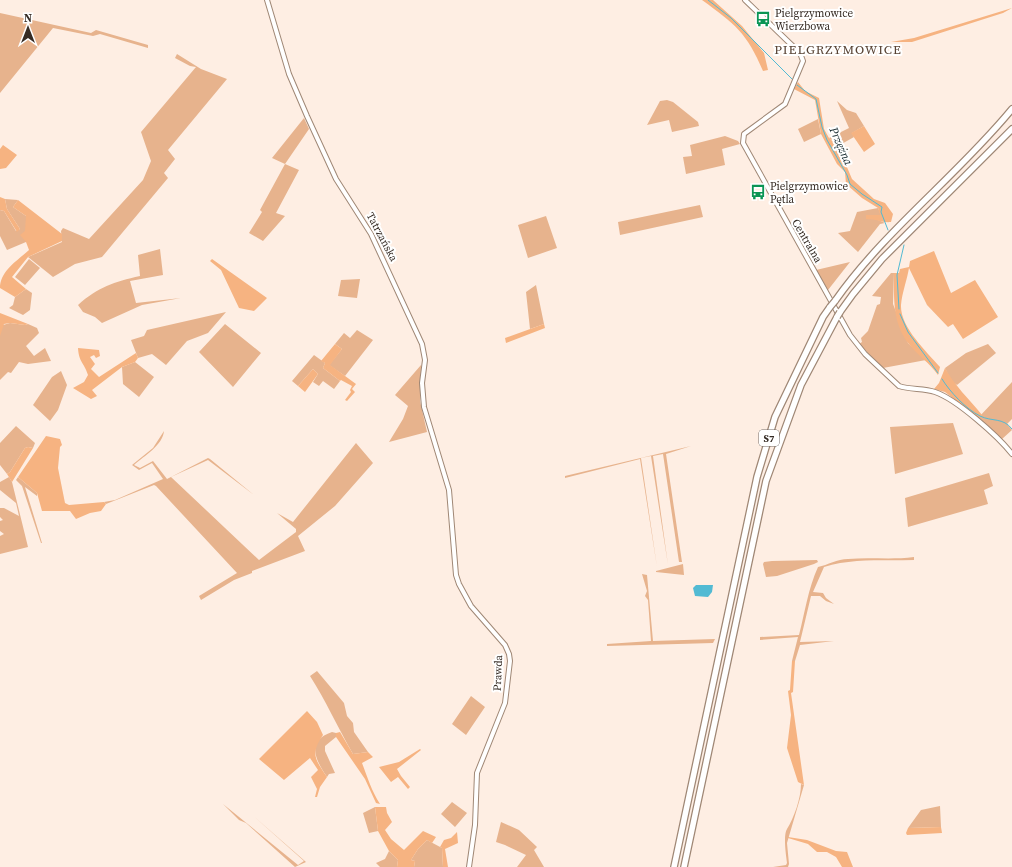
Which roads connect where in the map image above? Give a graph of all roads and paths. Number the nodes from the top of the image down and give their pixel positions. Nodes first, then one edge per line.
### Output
1 (267, 0) edge
2 (744, 0) edge
3 (1012, 109) edge
4 (1012, 129) edge
5 (1012, 454) edge
6 (449, 490) joint
7 (468, 867) edge
8 (674, 867) edge
9 (684, 867) edge

1 - 6 street, Tatrzańska
2 - 5 street, Centralna
3 - 8 highway, S7, bridge
4 - 9 highway, S7, bridge
6 - 7 street, Prawda

